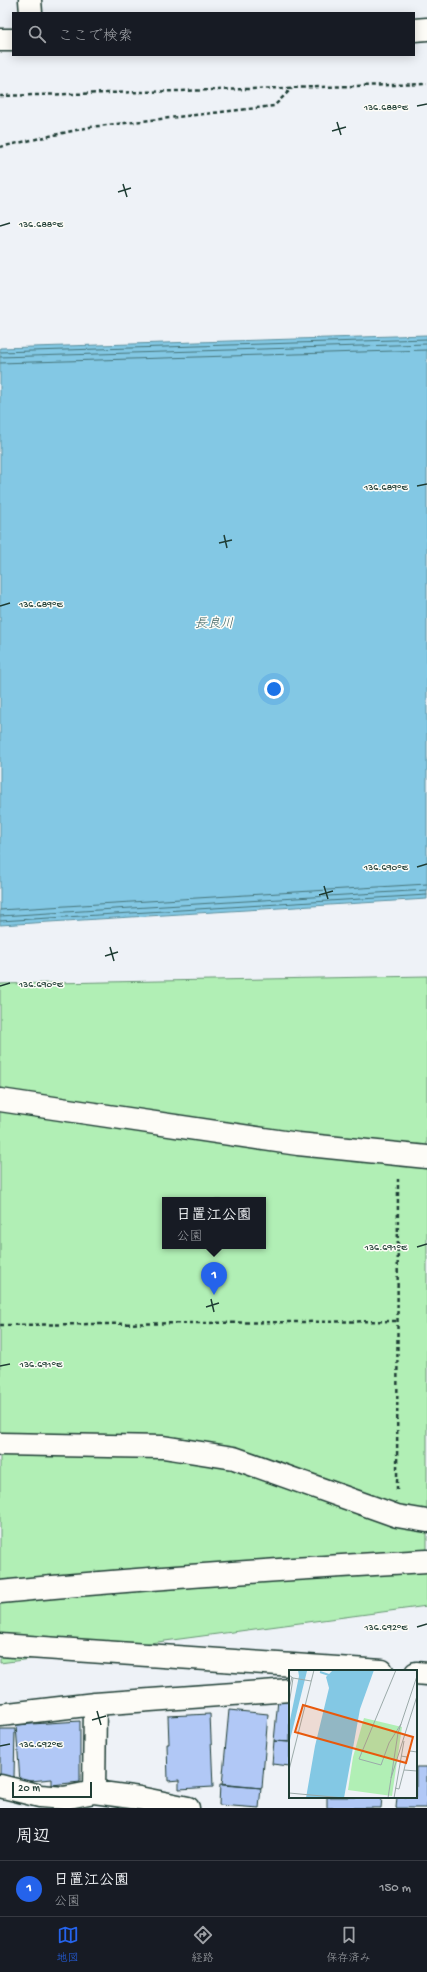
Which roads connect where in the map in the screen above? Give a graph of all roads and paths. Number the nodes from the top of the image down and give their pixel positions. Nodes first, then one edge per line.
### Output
1 (30, 0) edge
2 (31, 12) edge
3 (427, 29) edge
4 (415, 30) edge
5 (0, 40) edge
6 (12, 40) edge
7 (427, 84) edge
8 (292, 88) junction
9 (0, 96) edge
10 (0, 147) edge
11 (0, 1100) edge
12 (398, 1154) junction
13 (427, 1157) edge
14 (398, 1321) junction
15 (0, 1325) edge
16 (0, 1444) edge
17 (397, 1516) junction
18 (427, 1521) edge
19 (427, 1561) edge
20 (0, 1592) edge
21 (0, 1645) edge
22 (367, 1670) edge
23 (417, 1673) edge
24 (427, 1674) edge
25 (289, 1690) edge
26 (95, 1704) junction
27 (0, 1715) edge
28 (0, 1786) edge
29 (94, 1792) junction
30 (188, 1808) edge

1 - 2 street
3 - 4 street
5 - 6 street
7 - 8 path
8 - 9 path
8 - 10 path
11 - 12 street
12 - 13 street
12 - 14 path
14 - 15 path
14 - 17 path
16 - 17 street
17 - 18 street
19 - 20 street
21 - 22 street
23 - 24 street
25 - 26 street
26 - 27 street
26 - 29 street
28 - 29 street
29 - 30 street

